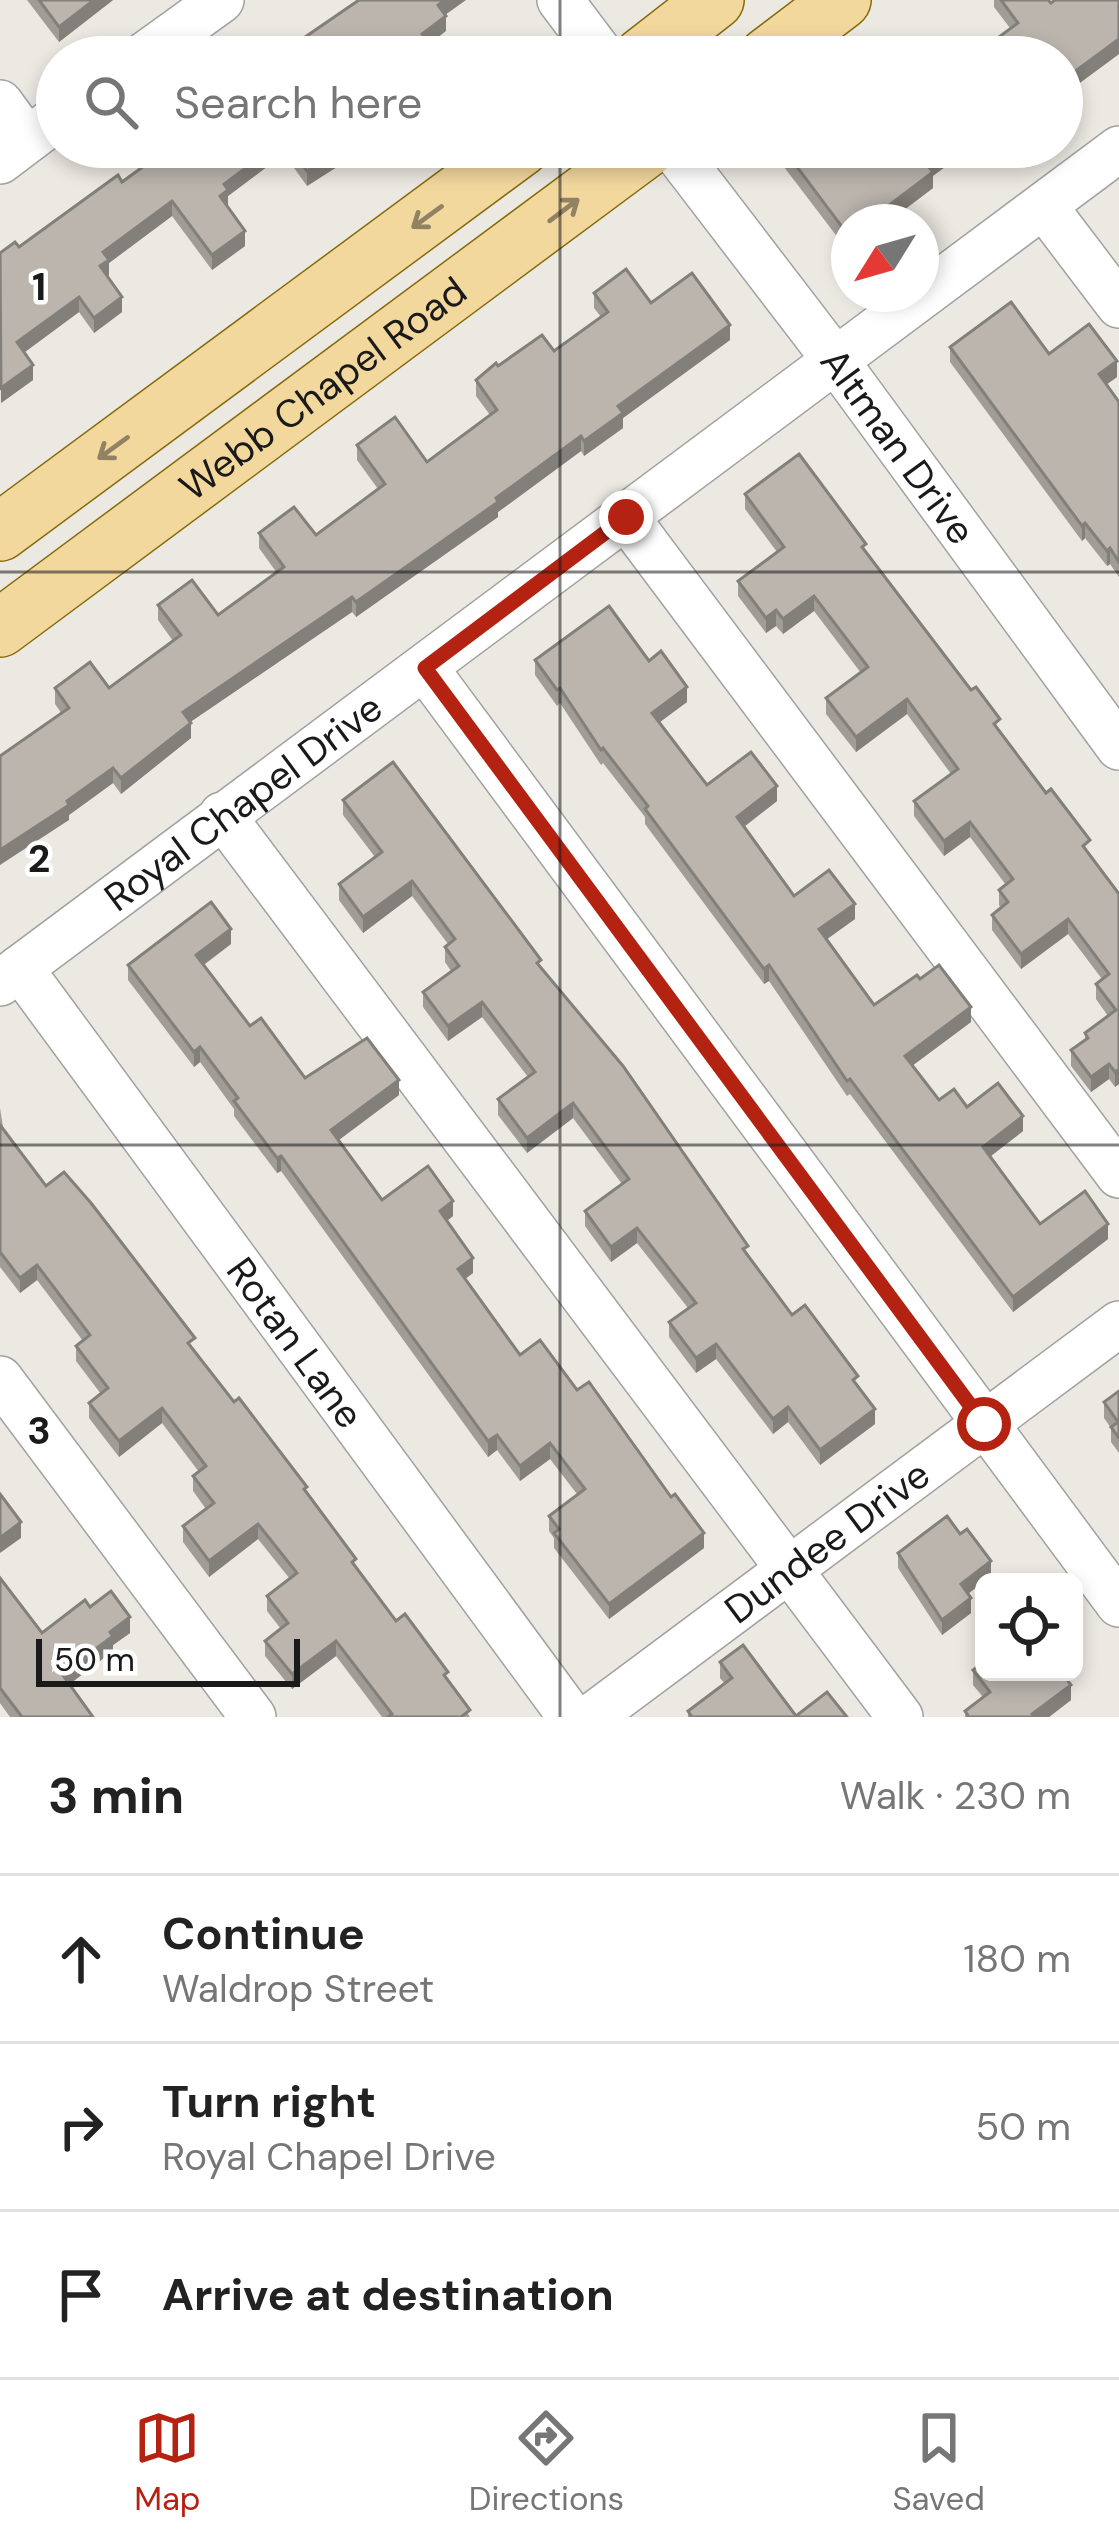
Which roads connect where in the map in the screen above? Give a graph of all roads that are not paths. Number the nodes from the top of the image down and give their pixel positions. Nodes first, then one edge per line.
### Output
1 (221, 0) edge
2 (560, 0) edge
3 (716, 0) edge
4 (842, 0) edge
5 (171, 36) edge
6 (587, 36) edge
7 (669, 36) edge
8 (795, 36) edge
9 (0, 104) edge
10 (28, 140) edge
11 (1119, 149) edge
12 (493, 168) edge
13 (620, 168) edge
14 (688, 168) edge
15 (1045, 206) junction
16 (1119, 305) edge
17 (836, 361) junction
18 (626, 517) junction
19 (0, 532) edge
20 (0, 628) edge
21 (425, 668) junction
22 (1119, 747) edge
23 (222, 814) junction
24 (10, 976) edge
25 (1119, 1175) edge
26 (1119, 1324) edge
27 (0, 1379) edge
28 (984, 1424) junction
29 (788, 1568) junction
30 (1119, 1604) edge
31 (253, 1717) edge
32 (571, 1717) edge
33 (591, 1717) edge
34 (901, 1717) edge

1 - 5 street
2 - 6 street
3 - 7 main road
4 - 8 main road
9 - 10 street
11 - 15 street, Royal Chapel Drive
12 -> 19 main road, Webb Chapel Road
20 -> 13 main road, Webb Chapel Road
14 - 17 street, Altman Drive
15 - 16 street
15 - 17 street, Royal Chapel Drive
17 - 18 street, Royal Chapel Drive
17 - 22 street, Altman Drive
18 - 21 street, Royal Chapel Drive
18 - 25 street
21 - 23 street, Royal Chapel Drive
21 - 28 street
23 - 24 street, Royal Chapel Drive
23 - 29 street
24 - 32 street, Rotan Lane
26 - 28 street, Dundee Drive
27 - 31 street
28 - 29 street, Dundee Drive
28 - 30 street
29 - 33 street, Dundee Drive
29 - 34 street

